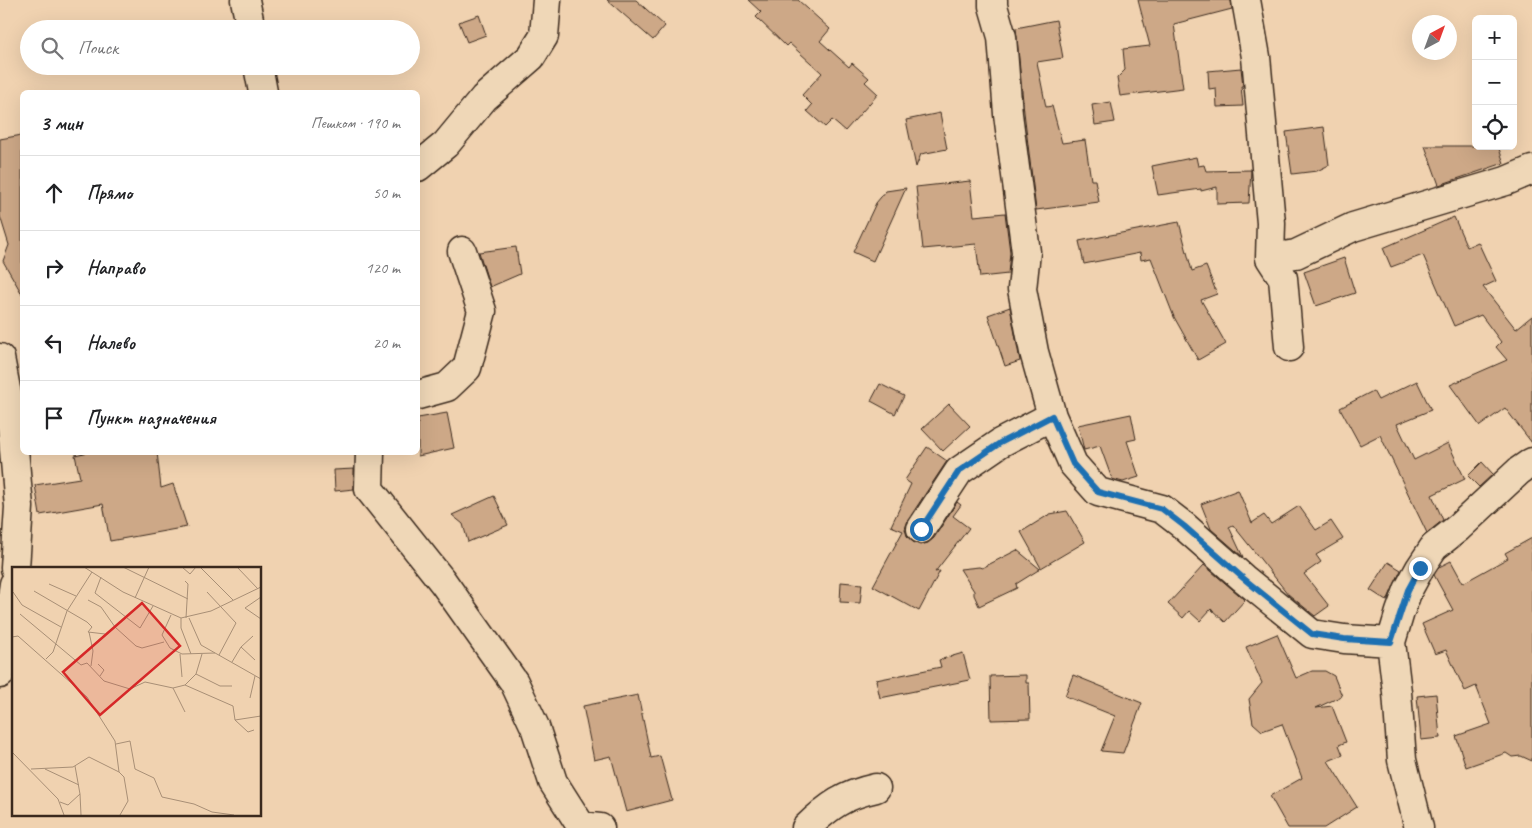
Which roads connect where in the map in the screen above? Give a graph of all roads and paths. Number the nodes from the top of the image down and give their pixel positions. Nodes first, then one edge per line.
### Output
1 (245, 0) edge
2 (547, 0) edge
3 (993, 0) edge
4 (1246, 0) edge
5 (249, 20) edge
6 (260, 75) edge
7 (263, 90) edge
8 (420, 165) edge
9 (1532, 170) edge
10 (462, 251) dead end
11 (1270, 258) junction
12 (1289, 347) dead end
13 (0, 358) edge
14 (420, 394) edge
15 (1052, 416) junction
16 (370, 455) edge
17 (1532, 462) edge
18 (921, 529) dead end
19 (15, 567) edge
20 (12, 597) edge
21 (1391, 642) junction
22 (0, 674) edge
23 (876, 788) dead end
24 (600, 828) edge
25 (806, 828) edge
26 (1419, 828) edge

1 - 5 street
2 - 8 street
3 - 15 street
4 - 11 street
6 - 7 street
9 - 11 street
10 - 14 street
11 - 12 street
13 - 19 street
15 - 18 street
15 - 21 street
16 - 24 street
17 - 21 street
20 - 22 street
21 - 26 street
23 - 25 street

